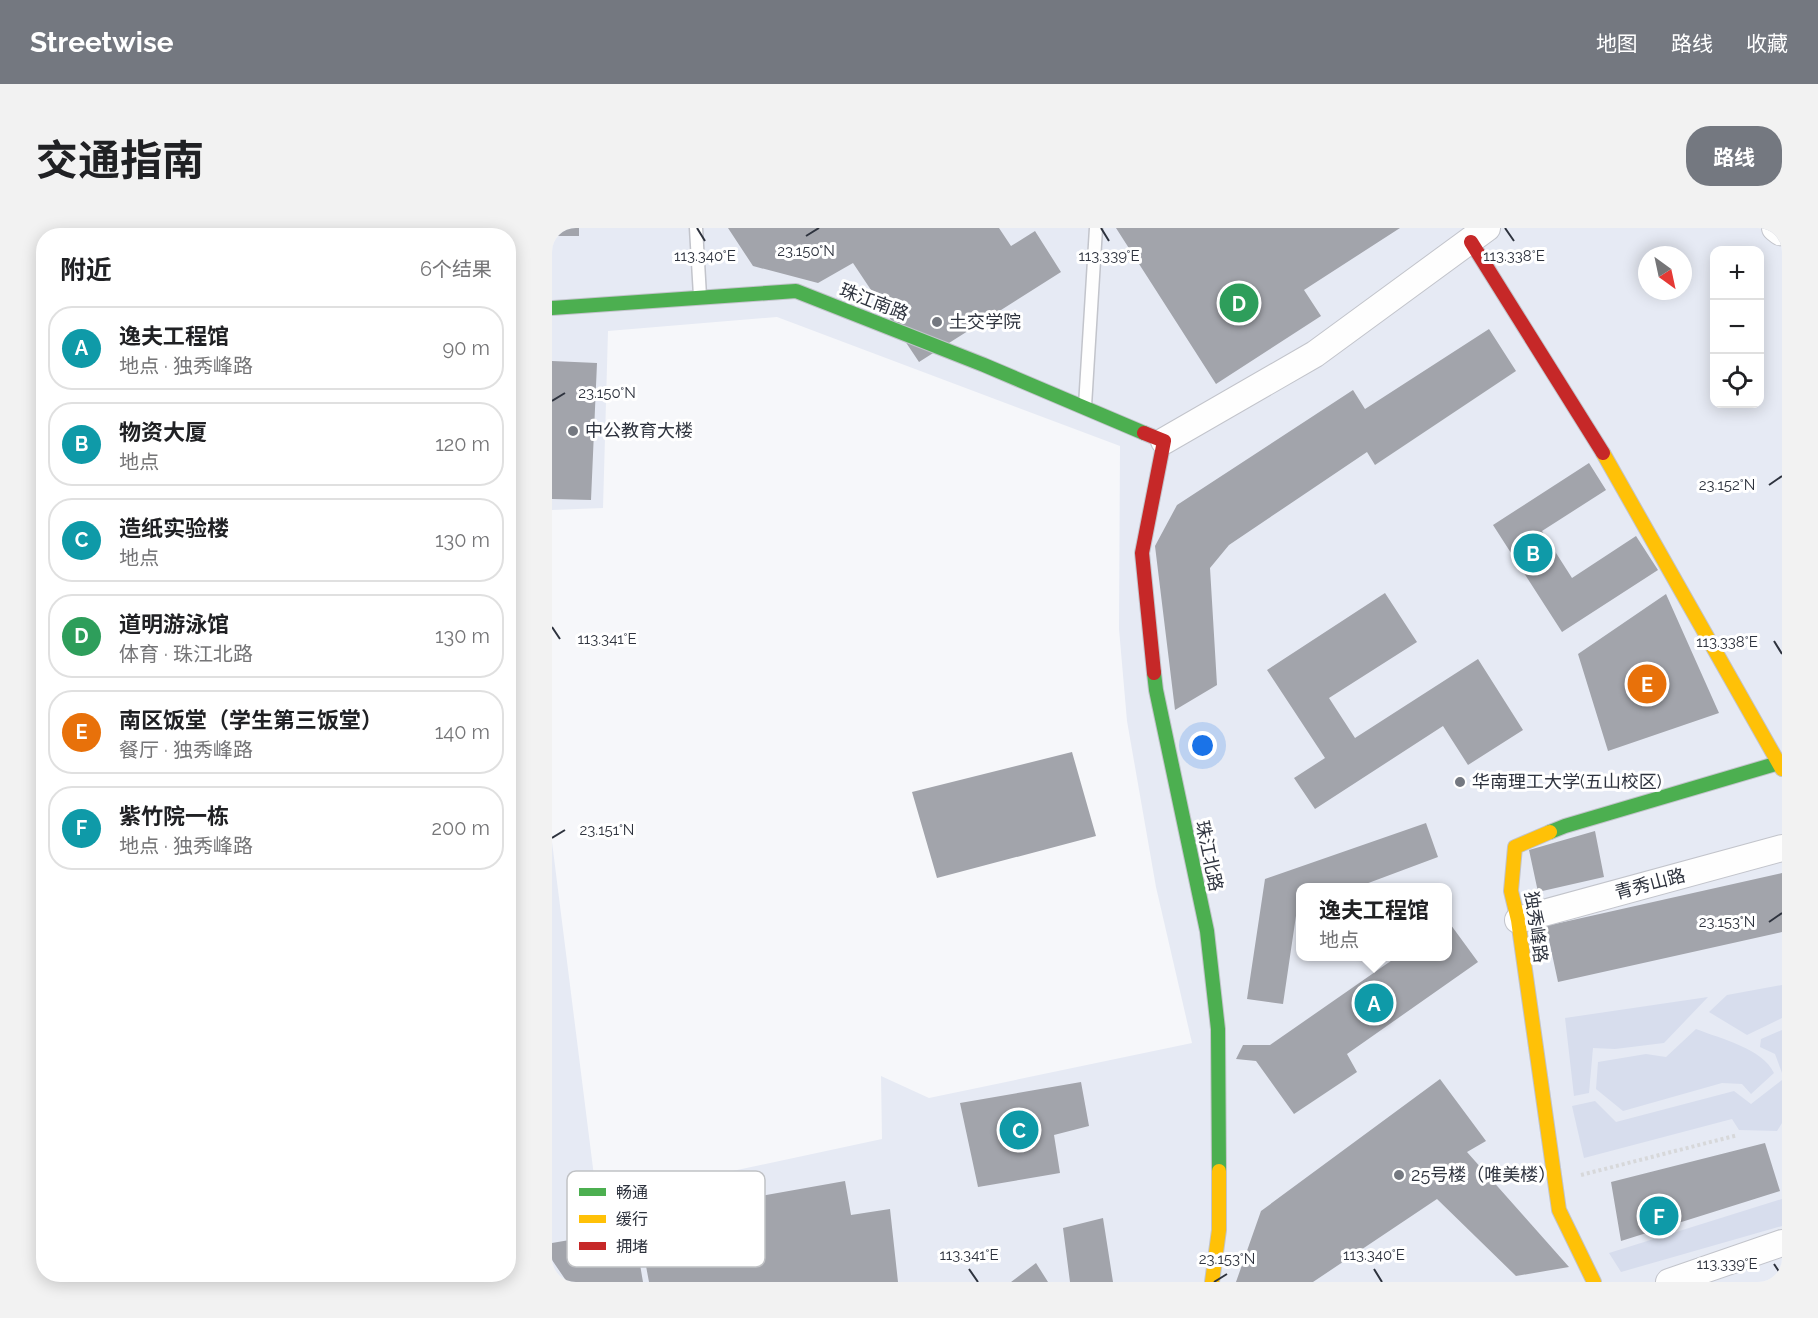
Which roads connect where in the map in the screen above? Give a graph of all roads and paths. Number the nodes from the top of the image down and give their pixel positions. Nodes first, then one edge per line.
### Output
1 (696, 228) edge
2 (1096, 228) edge
3 (1775, 228) edge
4 (1782, 231) edge
5 (1479, 235) edge
6 (700, 297) junction
7 (552, 308) edge
8 (1085, 407) junction
9 (1164, 441) junction
10 (1781, 765) edge
11 (1782, 848) edge
12 (1518, 920) junction
13 (1738, 1135) dead end
14 (1554, 1182) junction
15 (1782, 1243) edge
16 (1212, 1282) edge
17 (1594, 1282) edge
18 (1669, 1282) edge

1 - 6 lane
2 - 8 lane
3 - 4 street
5 - 9 street
5 - 10 street
6 - 7 street, 珠江南路
6 - 8 street, 珠江南路
8 - 9 street, 珠江南路
9 - 16 street, 珠江北路
10 - 12 street, 独秀峰路
11 - 12 street, 青秀山路
12 - 14 street, 独秀峰路
13 - 14 path
14 - 17 street, 独秀峰路
15 - 18 street

